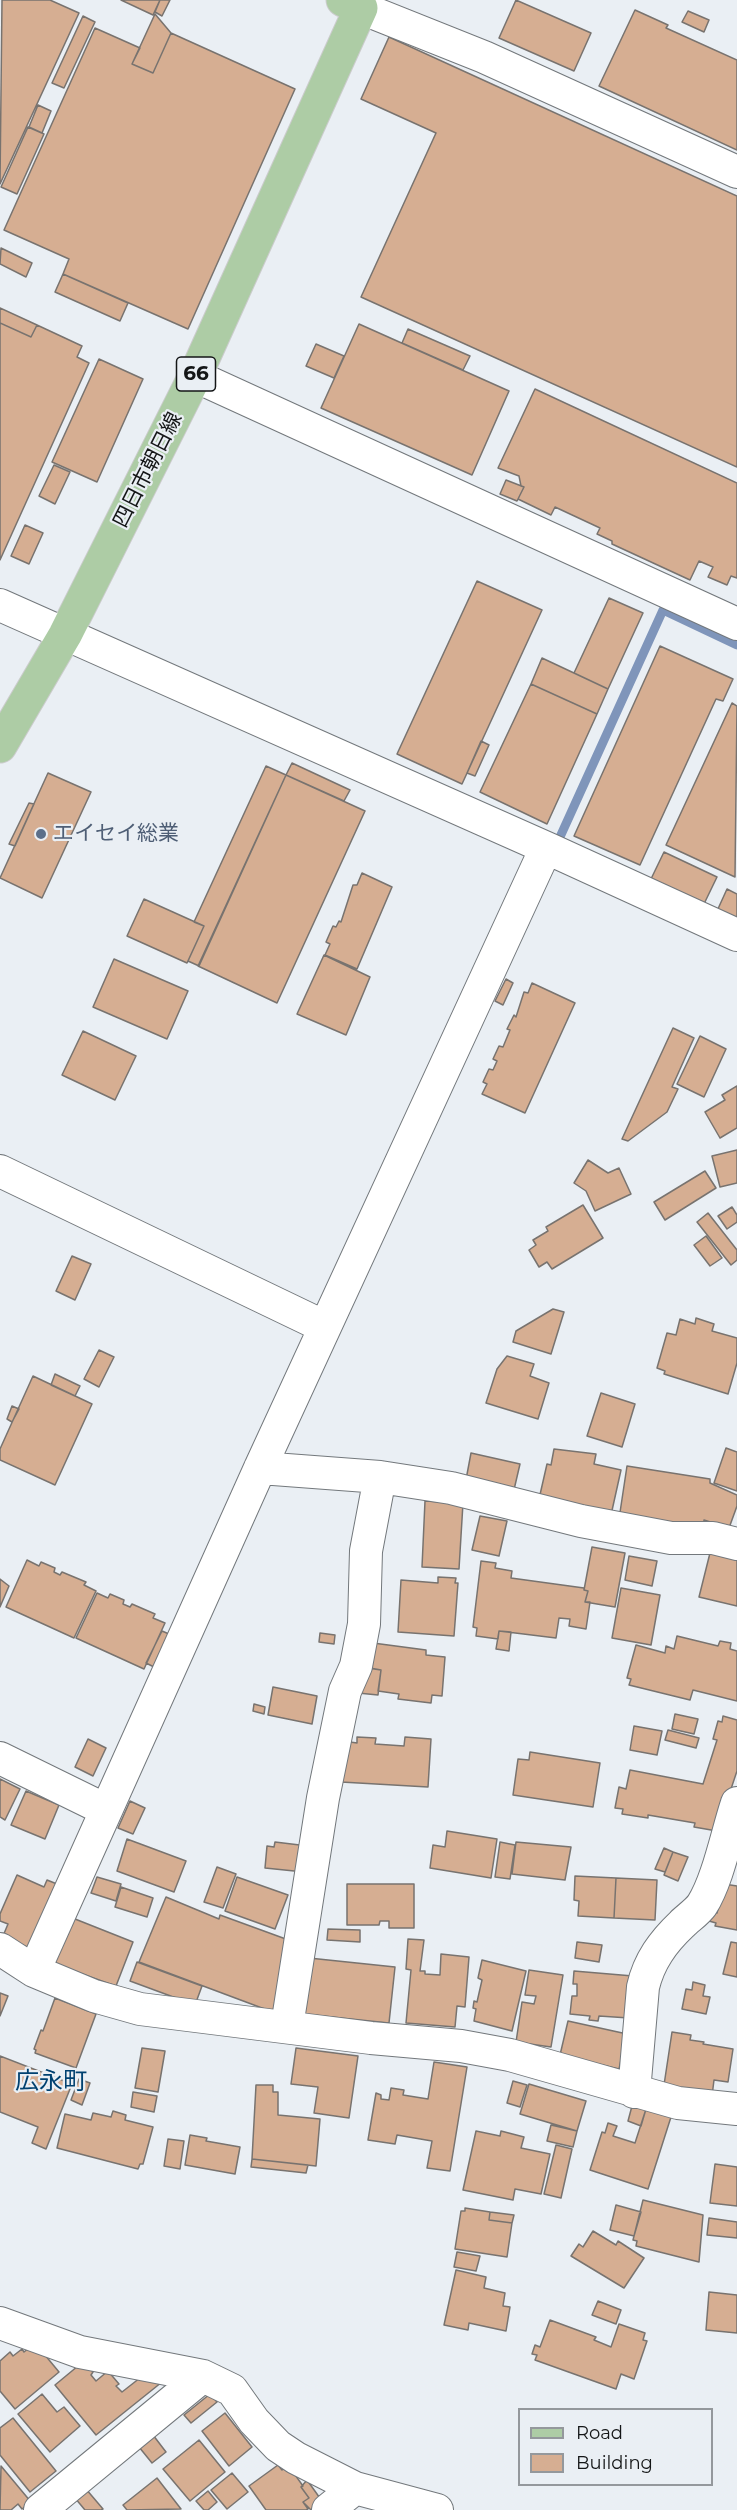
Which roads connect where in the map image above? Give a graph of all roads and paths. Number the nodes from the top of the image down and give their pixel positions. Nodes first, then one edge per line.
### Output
1 (352, 4) edge
2 (737, 172) edge
3 (195, 376) junction
4 (0, 605) edge
5 (737, 624) edge
6 (65, 635) junction
7 (0, 746) edge
8 (554, 851) junction
9 (737, 935) edge
10 (0, 1171) edge
11 (325, 1327) junction
12 (269, 1469) junction
13 (380, 1477) junction
14 (737, 1544) edge
15 (0, 1758) edge
16 (737, 1803) edge
17 (103, 1817) junction
18 (0, 1949) edge
19 (34, 1971) junction
20 (287, 2026) junction
21 (633, 2092) junction
22 (737, 2109) edge
23 (0, 2323) edge
24 (204, 2376) junction
25 (356, 2488) junction
26 (40, 2510) edge
27 (328, 2510) edge
28 (437, 2510) edge

1 - 2 street
1 - 3 main road, 四日市朝日線 / 66
3 - 5 street
3 - 6 main road, 四日市朝日線 / 66
4 - 6 street
6 - 7 main road, 四日市朝日線 / 66
6 - 8 street
8 - 9 street
8 - 11 street
10 - 11 street
11 - 12 street
12 - 13 street
12 - 17 street
13 - 14 street
13 - 20 street
15 - 17 street
16 - 21 street
17 - 19 street
18 - 19 street
19 - 20 street
20 - 21 street
21 - 22 street
23 - 24 street
24 - 25 street
24 - 26 street
25 - 27 street
25 - 28 street

